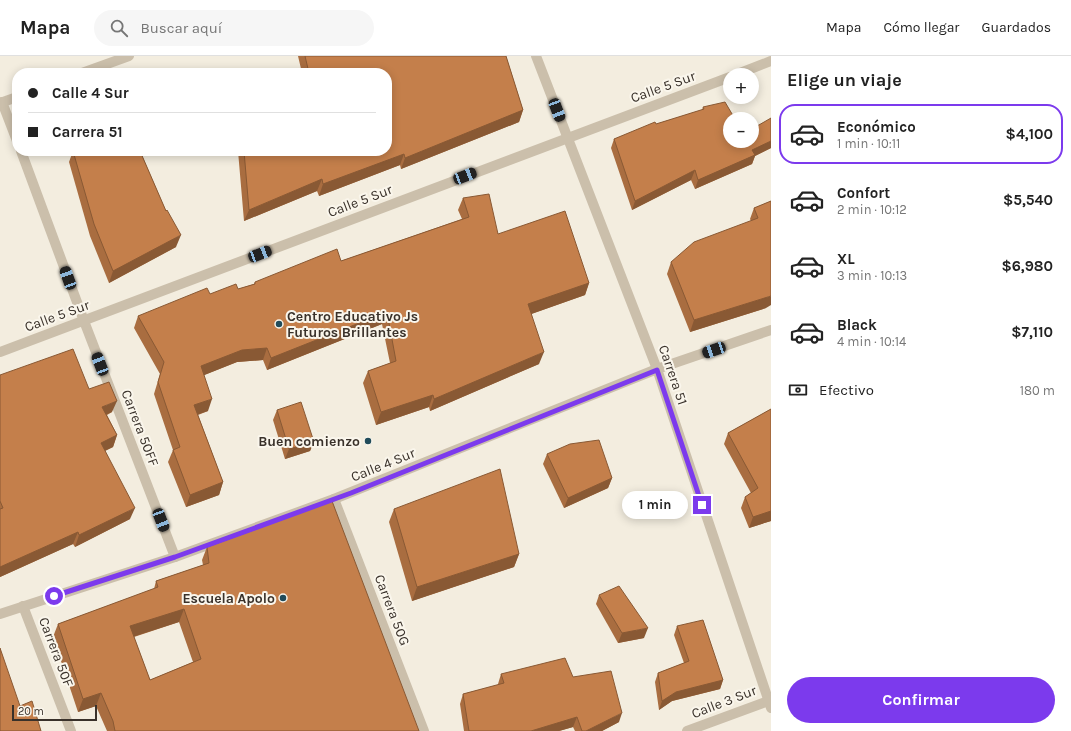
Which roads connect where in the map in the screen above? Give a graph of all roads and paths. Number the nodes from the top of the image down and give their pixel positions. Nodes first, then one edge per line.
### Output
1 (130, 56) edge
2 (536, 56) edge
3 (771, 61) edge
4 (96, 68) edge
5 (753, 68) edge
6 (723, 80) edge
7 (12, 98) edge
8 (1, 102) edge
9 (12, 129) edge
10 (568, 137) junction
11 (23, 156) edge
12 (84, 321) junction
13 (771, 330) edge
14 (0, 352) edge
15 (657, 370) junction
16 (334, 499) junction
17 (175, 557) junction
18 (23, 606) junction
19 (0, 614) edge
20 (770, 703) edge
21 (71, 731) edge
22 (424, 731) edge
23 (687, 731) edge

1 - 4 street
2 - 10 street, Carrera 51
3 - 5 street
6 - 10 street, Calle 5 Sur
7 - 8 street
8 - 9 street
10 - 12 street, Calle 5 Sur
10 - 15 street, Carrera 51
11 - 12 street, Carrera 50FF
12 - 14 street, Calle 5 Sur
12 - 17 street, Carrera 50FF
13 - 15 street, Calle 4 Sur
15 - 16 street, Calle 4 Sur
15 - 20 street, Carrera 51
16 - 17 street, Calle 4 Sur
16 - 22 street, Carrera 50G
17 - 18 street, Calle 4 Sur
18 - 19 street, Calle 4 Sur
18 - 21 street, Carrera 50F
20 - 23 street, Calle 3 Sur

